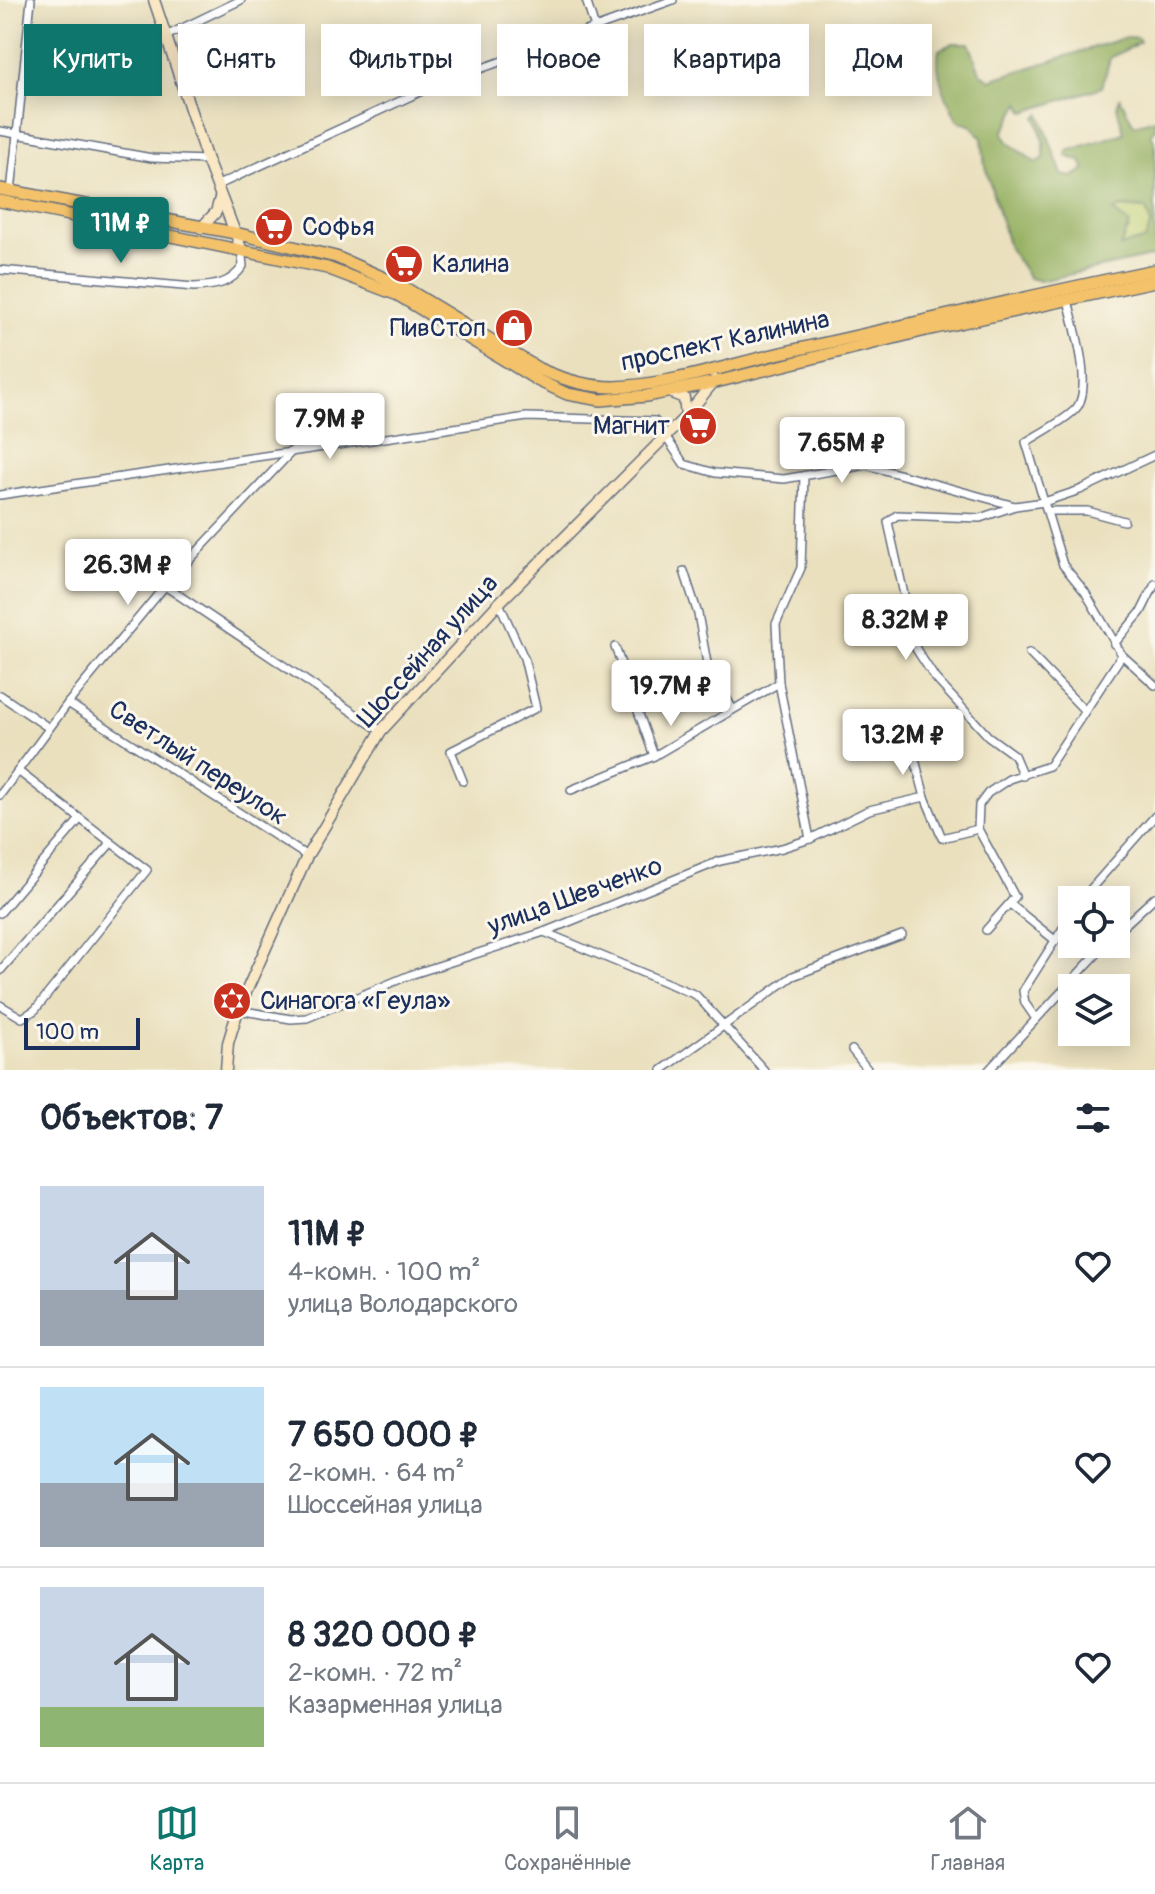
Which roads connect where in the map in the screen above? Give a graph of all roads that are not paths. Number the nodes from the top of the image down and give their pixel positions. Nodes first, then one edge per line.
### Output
1 (31, 0) edge
2 (154, 0) edge
3 (241, 0) edge
4 (586, 0) edge
5 (673, 0) edge
6 (594, 24) edge
7 (606, 24) edge
8 (166, 36) junction
9 (497, 63) edge
10 (0, 131) edge
11 (18, 134) junction
12 (207, 160) junction
13 (216, 186) junction
14 (5, 190) edge
15 (220, 198) junction
16 (0, 201) edge
17 (201, 228) junction
18 (235, 233) junction
19 (241, 248) junction
20 (0, 270) edge
21 (1155, 270) edge
22 (1155, 281) edge
23 (1068, 300) junction
24 (713, 369) junction
25 (716, 382) junction
26 (667, 392) junction
27 (686, 416) junction
28 (667, 434) junction
29 (293, 450) junction
30 (1155, 455) edge
31 (804, 476) junction
32 (0, 495) edge
33 (1044, 502) junction
34 (1015, 506) junction
35 (1047, 511) junction
36 (1124, 521) dead end
37 (684, 571) dead end
38 (1155, 584) edge
39 (165, 586) junction
40 (499, 603) junction
41 (1114, 644) junction
42 (615, 647) dead end
43 (1029, 653) dead end
44 (1122, 655) junction
45 (779, 683) junction
46 (1155, 685) edge
47 (0, 695) edge
48 (68, 703) junction
49 (732, 708) junction
50 (1084, 710) junction
51 (49, 728) junction
52 (381, 731) junction
53 (895, 746) dead end
54 (654, 756) junction
55 (18, 771) junction
56 (1023, 776) junction
57 (463, 781) dead end
58 (571, 790) dead end
59 (0, 795) edge
60 (925, 797) junction
61 (1155, 816) edge
62 (80, 819) junction
63 (978, 829) junction
64 (810, 839) junction
65 (111, 843) junction
66 (307, 856) junction
67 (1093, 886) edge
68 (1155, 897) edge
69 (1010, 904) junction
70 (0, 913) edge
71 (1130, 920) edge
72 (986, 930) dead end
73 (544, 932) junction
74 (902, 935) dead end
75 (1058, 938) edge
76 (1056, 941) junction
77 (1093, 958) edge
78 (0, 971) edge
79 (0, 1005) edge
80 (238, 1010) junction
81 (1036, 1019) junction
82 (726, 1026) junction
83 (852, 1050) dead end
84 (226, 1070) edge
85 (662, 1070) edge
86 (764, 1070) edge
87 (868, 1070) edge
88 (989, 1070) edge

1 - 11 street
2 - 8 main road
3 - 8 street
4 - 6 street
5 - 7 street
8 - 12 main road
9 - 13 street
10 - 11 street
11 - 12 street
11 - 14 street
12 - 13 main road
13 - 15 main road
14 - 17 main road, проспект Калинина
15 - 17 main road
15 - 18 main road
16 - 19 main road, проспект Калинина
17 - 18 main road, проспект Калинина
18 - 19 main road
18 - 24 main road, проспект Калинина
19 - 20 street
19 - 26 main road, проспект Калинина
21 - 24 main road, проспект Калинина
22 - 23 main road, проспект Калинина
23 - 25 main road, проспект Калинина
23 - 33 street
24 - 25 main road
25 - 26 main road, проспект Калинина
25 - 27 main road, Шоссейная улица
26 - 27 main road, проспект Калинина
27 - 28 main road, Шоссейная улица
28 - 29 street
28 - 31 street
28 - 40 main road, Шоссейная улица
29 - 32 street
29 - 39 street
30 - 33 street
31 - 34 street
31 - 45 street
33 - 34 street
33 - 35 street
34 - 56 street
35 - 36 street
35 - 41 street
37 - 49 street
38 - 41 street
39 - 48 street
39 - 52 street
40 - 52 main road, Шоссейная улица
40 - 57 street
41 - 44 street
42 - 54 street
43 - 50 street
44 - 46 street
44 - 50 street
45 - 49 street
45 - 64 street
47 - 51 street
48 - 51 street
48 - 66 street, Светлый переулок
49 - 54 street
50 - 56 street
51 - 55 street
52 - 66 main road, Шоссейная улица
53 - 60 street
54 - 58 street
55 - 59 street
55 - 62 street
56 - 63 street
60 - 63 street
60 - 64 street, улица Шевченко
61 - 67 street
62 - 65 street
62 - 70 street
63 - 69 street
64 - 73 street, улица Шевченко
65 - 78 street
65 - 79 street
66 - 80 main road, Шоссейная улица
68 - 71 street
69 - 72 street
69 - 76 street
73 - 80 street, улица Шевченко
73 - 82 street
74 - 82 street
75 - 76 street
76 - 81 street
77 - 81 street
80 - 84 main road, Шоссейная улица
81 - 88 street
82 - 85 street
82 - 86 street
83 - 87 street

